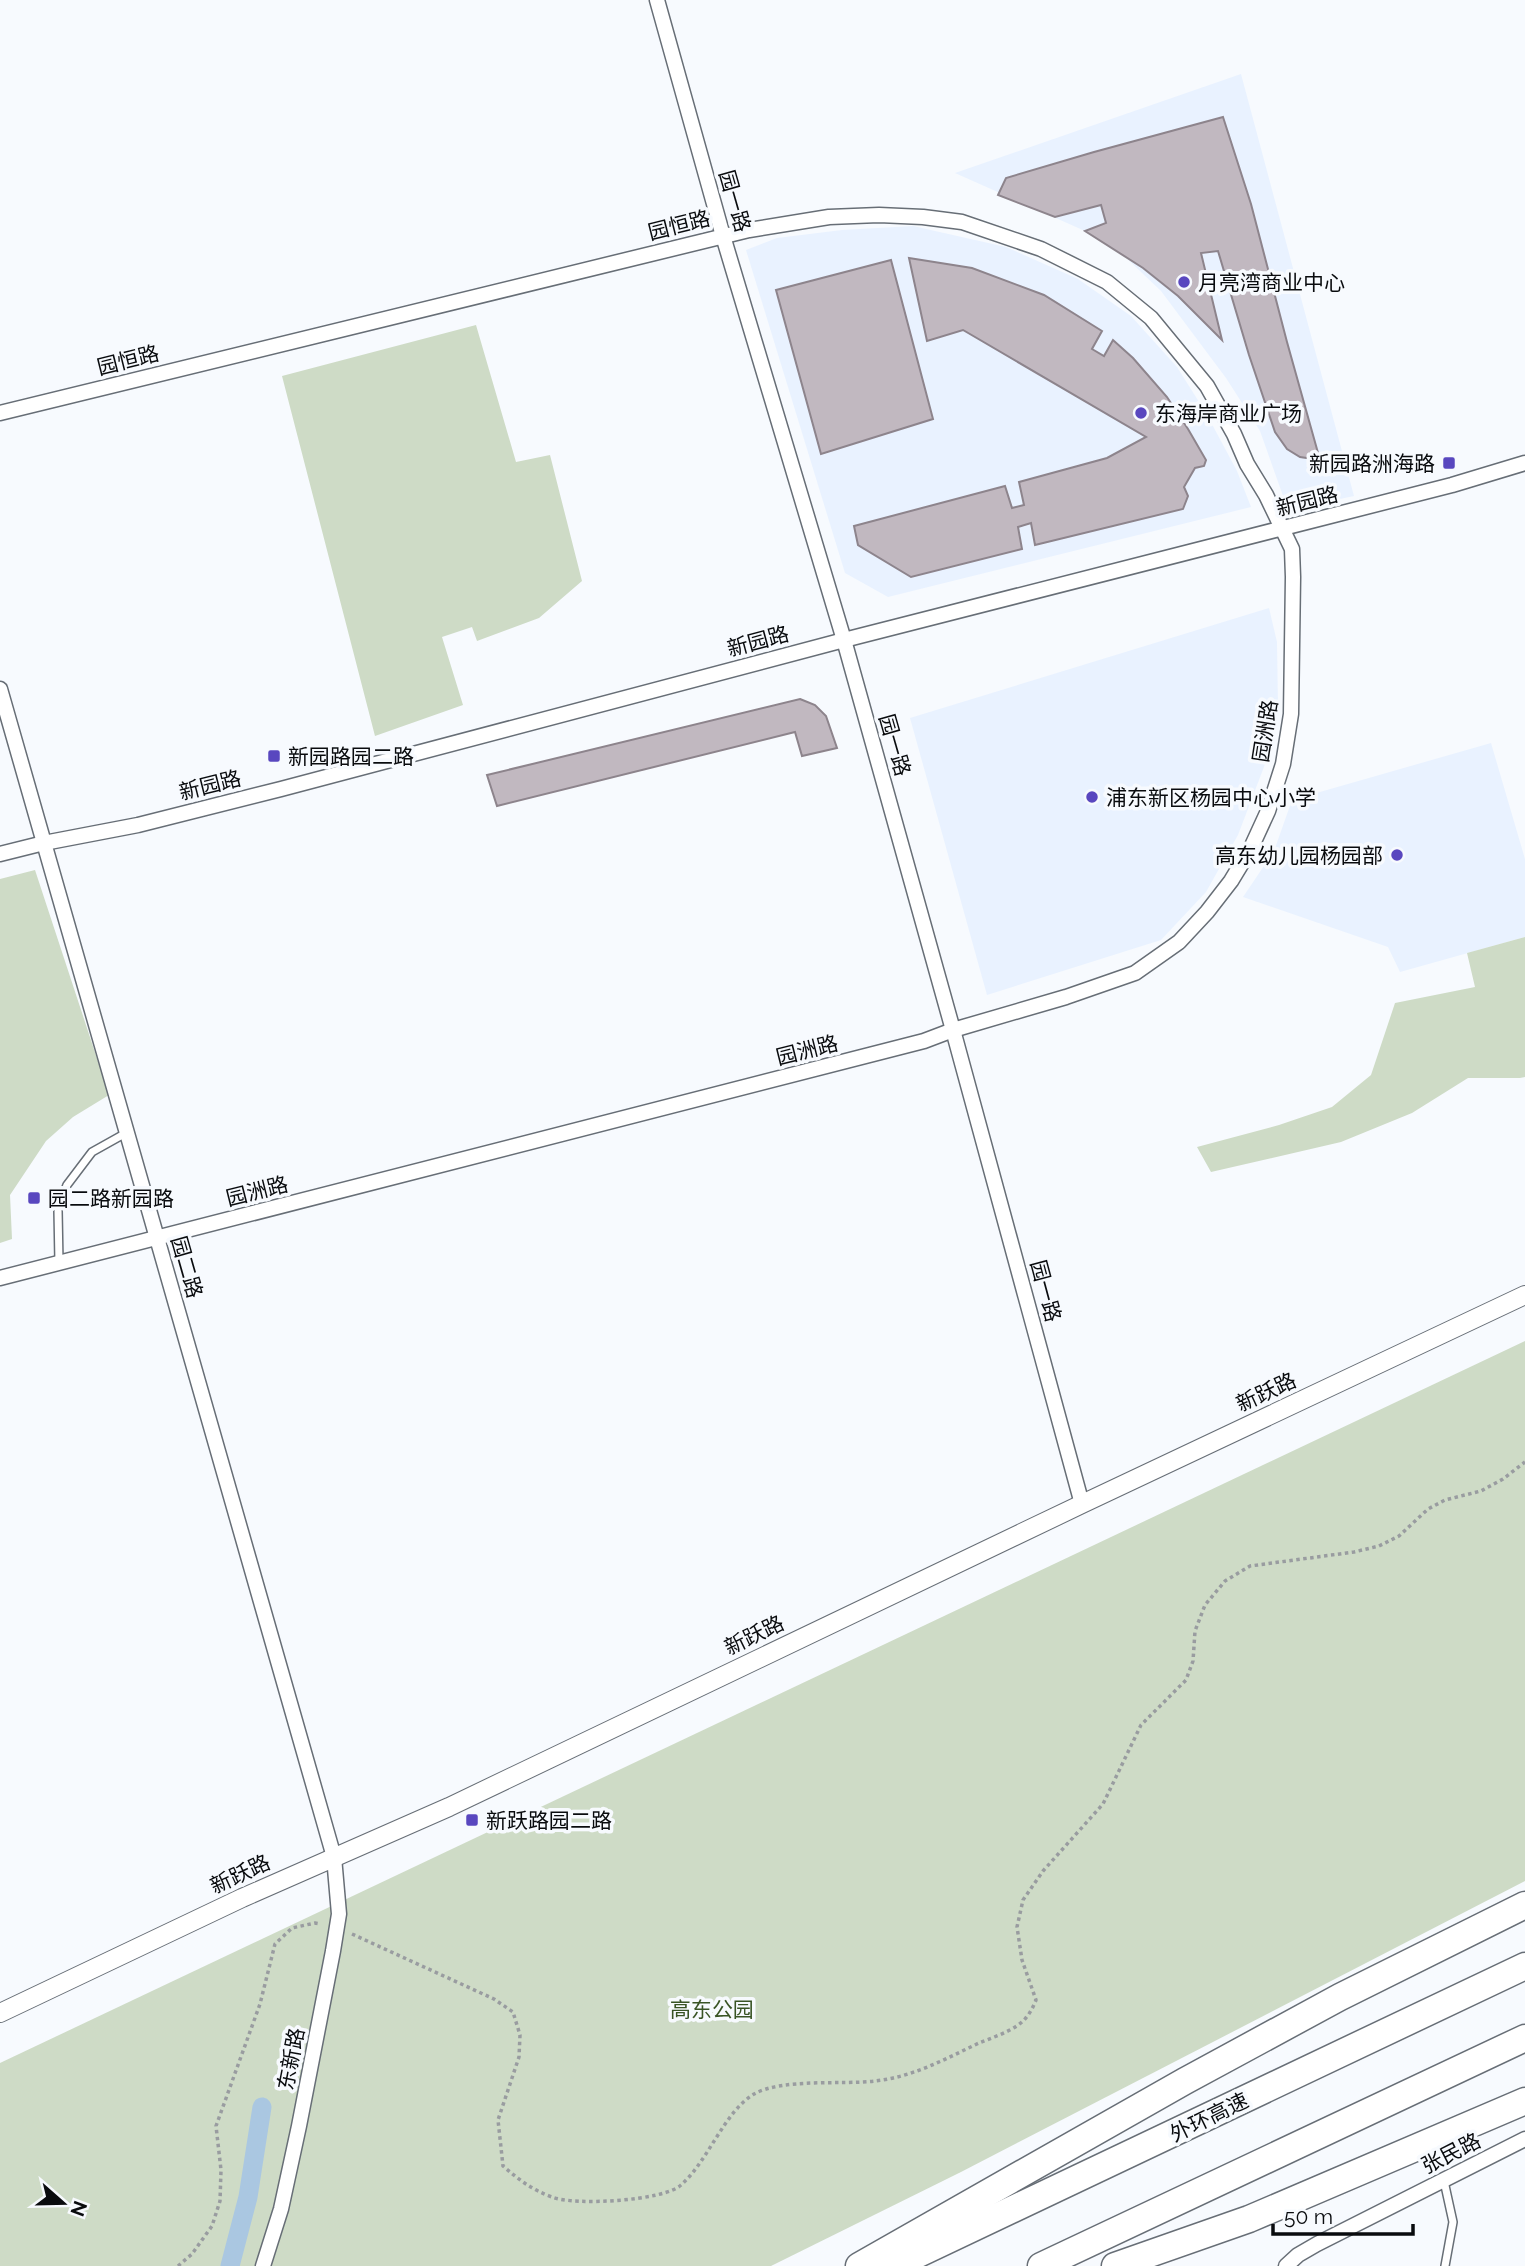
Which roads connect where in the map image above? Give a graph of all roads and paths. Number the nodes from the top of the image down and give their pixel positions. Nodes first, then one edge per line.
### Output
1 (657, 0) edge
2 (723, 236) junction
3 (0, 412) edge
4 (1525, 463) edge
5 (1282, 529) junction
6 (844, 640) junction
7 (0, 689) edge
8 (44, 843) junction
9 (0, 854) edge
10 (953, 1030) junction
11 (127, 1133) junction
12 (157, 1238) junction
13 (59, 1263) junction
14 (0, 1278) edge
15 (1525, 1295) edge
16 (1525, 1462) edge
17 (1082, 1504) junction
18 (334, 1857) junction
19 (1525, 1905) edge
20 (336, 1929) junction
21 (1525, 1966) edge
22 (0, 2013) edge
23 (1525, 2038) edge
24 (1525, 2101) edge
25 (1525, 2139) edge
26 (1443, 2180) junction
27 (178, 2266) edge
28 (262, 2266) edge
29 (859, 2266) edge
30 (892, 2266) edge
31 (1041, 2266) edge
32 (1115, 2266) edge
33 (1286, 2266) edge
34 (1445, 2266) edge

1 - 2 street, 园一路
2 - 3 street, 园恒路
2 - 5 street, 园恒路
2 - 6 street, 园一路
4 - 5 street, 新园路
5 - 6 street, 新园路
5 - 10 street, 园洲路
6 - 8 street, 新园路
6 - 10 street, 园一路
7 - 8 street, 园二路
8 - 9 street, 新园路
8 - 11 street, 园二路
10 - 12 street, 园洲路
10 - 17 street, 园一路
11 - 12 street, 园二路
11 - 13 lane
12 - 13 street, 园洲路
12 - 18 street, 园二路
13 - 14 street, 园洲路
15 - 17 street, 新跃路
16 - 20 path
17 - 18 street, 新跃路
18 - 20 street, 东新路
18 - 22 street, 新跃路
19 - 29 highway
20 - 27 path
20 - 28 street, 东新路
21 - 30 highway, 外环高速
23 - 31 highway
24 - 32 highway
25 - 26 street, 张民路
26 - 33 street, 张民路
26 - 34 lane

